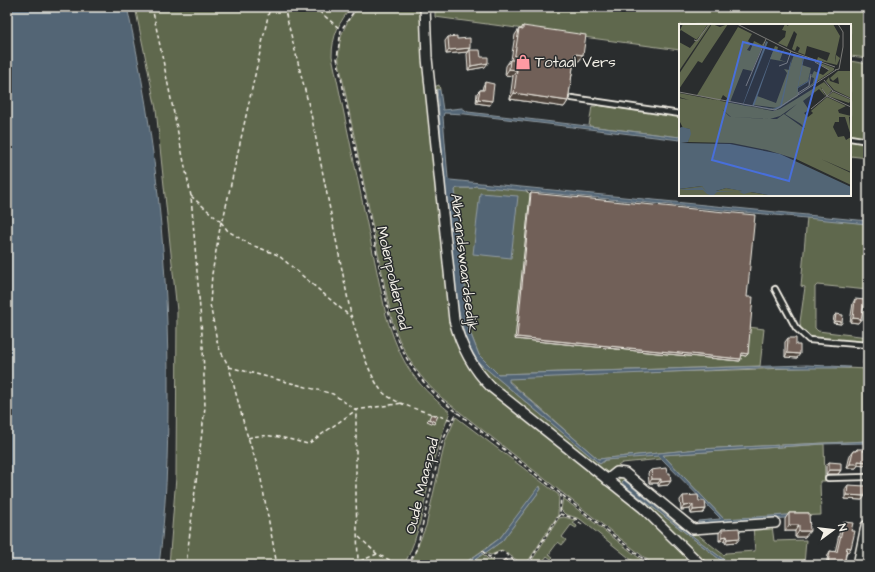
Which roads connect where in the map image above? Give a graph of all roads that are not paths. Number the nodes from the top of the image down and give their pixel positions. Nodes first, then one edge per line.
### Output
1 (425, 7) edge
2 (572, 98) dead end
3 (679, 114) edge
4 (851, 138) edge
5 (868, 141) edge
6 (775, 289) dead end
7 (868, 345) edge
8 (868, 477) edge
9 (828, 478) dead end
10 (608, 480) junction
11 (776, 524) dead end
12 (868, 526) edge
13 (701, 565) edge
14 (858, 565) edge

1 - 10 street, Albrandswaardsedijk
2 - 3 lane
4 - 5 lane
6 - 7 lane
8 - 9 lane
10 - 11 street
10 - 13 street, Albrandswaardsedijk
12 - 14 street

